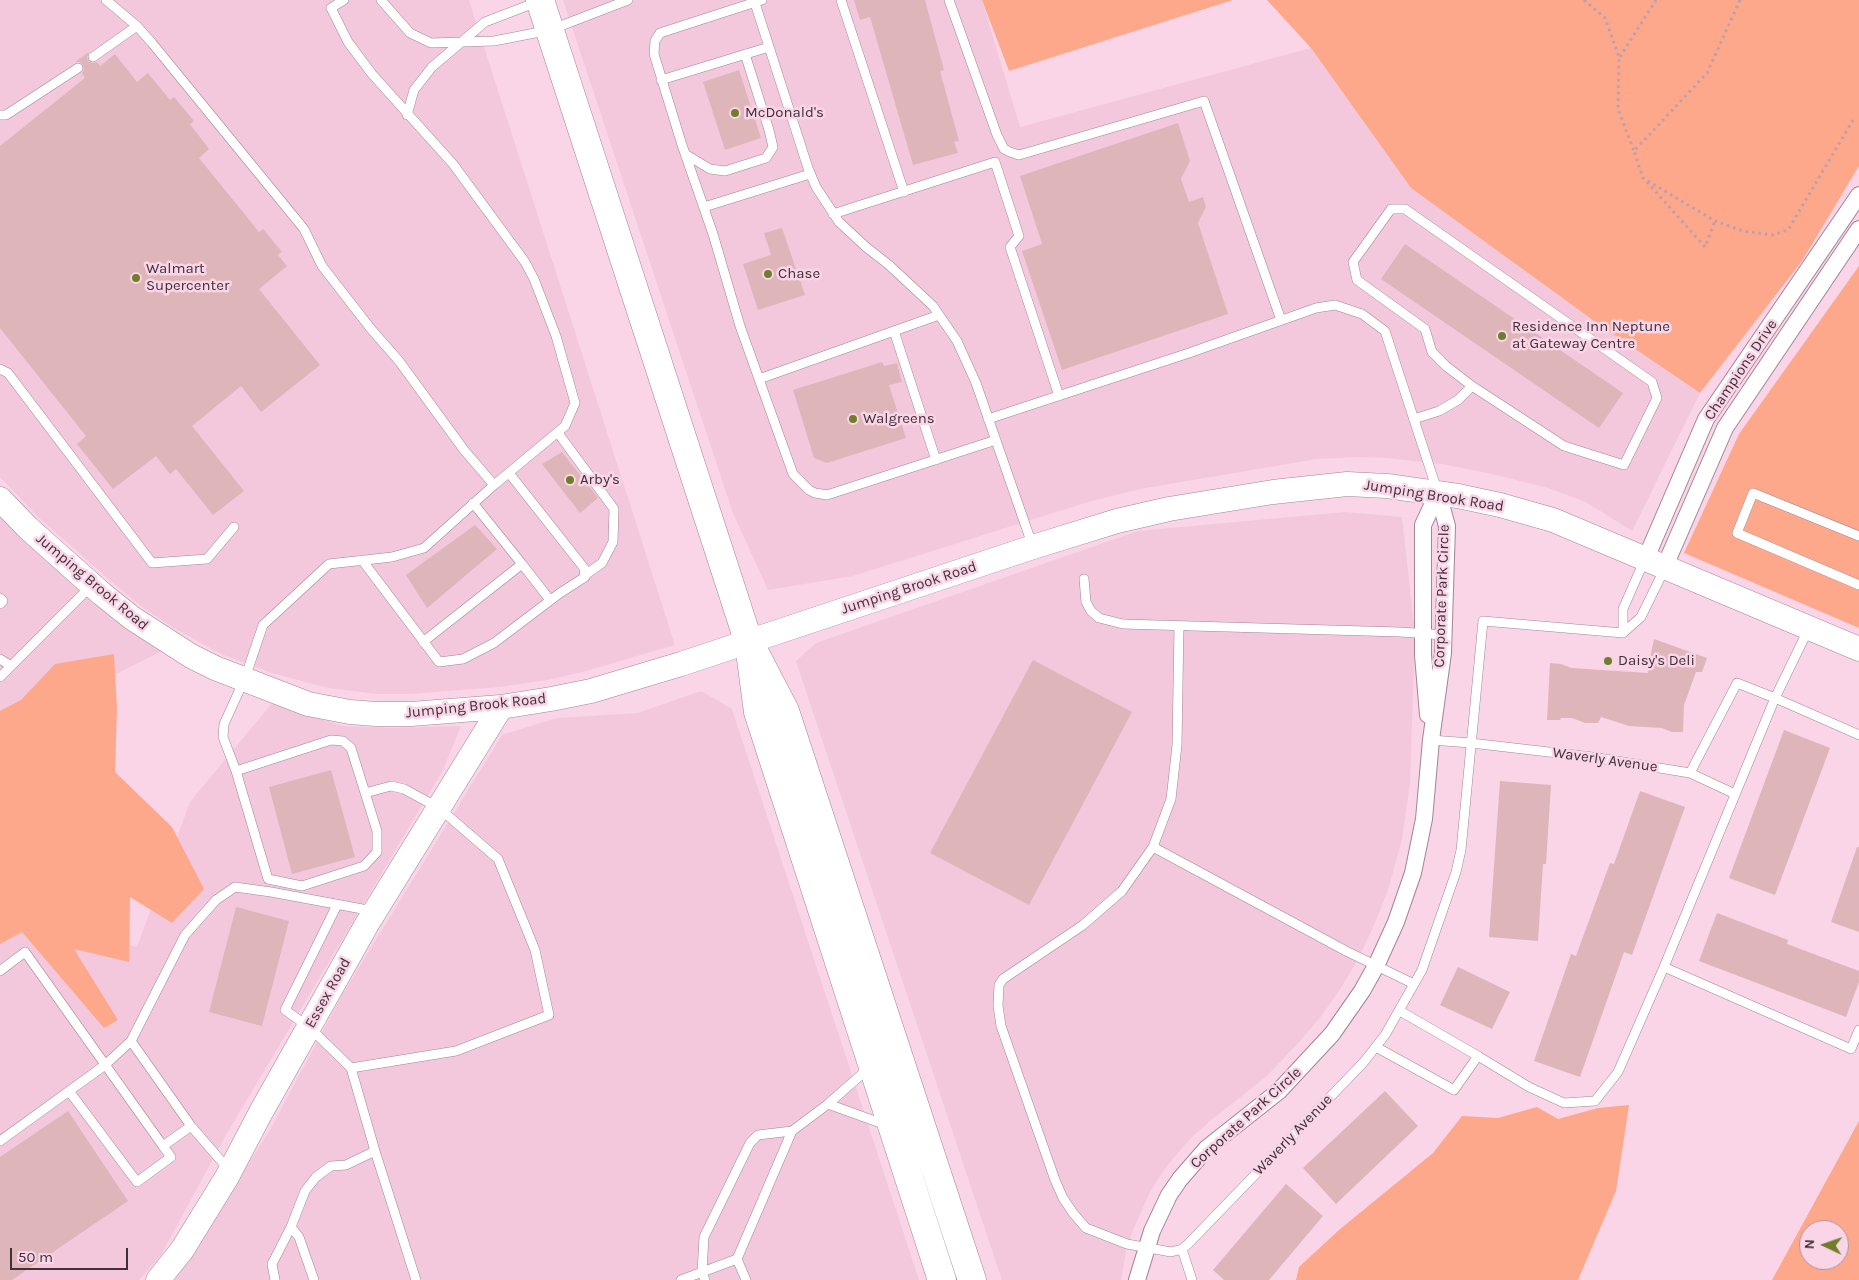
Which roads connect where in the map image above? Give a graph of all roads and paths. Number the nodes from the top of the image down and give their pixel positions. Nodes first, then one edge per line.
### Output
1 (106, 0) edge
2 (344, 0) edge
3 (382, 0) edge
4 (542, 0) edge
5 (628, 0) edge
6 (841, 0) edge
7 (948, 0) edge
8 (1584, 0) edge
9 (1656, 0) edge
10 (1740, 0) edge
11 (757, 1) edge
12 (137, 26) junction
13 (550, 30) junction
14 (464, 41) junction
15 (769, 47) junction
16 (745, 54) junction
17 (93, 57) dead end
18 (1619, 57) junction
19 (78, 68) dead end
20 (661, 80) junction
21 (0, 115) edge
22 (407, 115) junction
23 (1853, 120) dead end
24 (1634, 151) junction
25 (1010, 152) junction
26 (685, 154) junction
27 (995, 162) junction
28 (810, 174) junction
29 (1643, 178) junction
30 (904, 192) junction
31 (1859, 195) edge
32 (704, 207) junction
33 (833, 214) junction
34 (1715, 221) junction
35 (1859, 229) edge
36 (939, 315) junction
37 (1281, 320) junction
38 (894, 331) junction
39 (0, 369) edge
40 (759, 379) junction
41 (1472, 386) junction
42 (1059, 396) junction
43 (988, 419) junction
44 (1414, 419) junction
45 (1701, 432) junction
46 (558, 433) junction
47 (996, 440) junction
48 (1720, 441) junction
49 (936, 460) junction
50 (509, 473) junction
51 (494, 485) junction
52 (1438, 493) junction
53 (0, 499) edge
54 (473, 503) junction
55 (234, 527) dead end
56 (1859, 536) edge
57 (1033, 547) junction
58 (362, 560) junction
59 (1656, 562) junction
60 (522, 564) junction
61 (584, 575) junction
62 (1084, 579) dead end
63 (92, 585) junction
64 (1859, 585) edge
65 (0, 598) edge
66 (550, 600) junction
67 (0, 604) edge
68 (1179, 626) junction
69 (1809, 628) junction
70 (1423, 634) junction
71 (1623, 634) junction
72 (1444, 635) junction
73 (748, 640) junction
74 (423, 642) junction
75 (1859, 649) edge
76 (0, 659) edge
77 (11, 666) junction
78 (0, 677) edge
79 (245, 678) junction
80 (1775, 698) junction
81 (501, 707) junction
82 (1859, 735) edge
83 (1431, 740) junction
84 (1472, 743) junction
85 (236, 771) junction
86 (1690, 773) junction
87 (365, 792) junction
88 (1735, 794) junction
89 (439, 808) junction
90 (1153, 847) junction
91 (337, 904) junction
92 (375, 912) junction
93 (1376, 966) junction
94 (1664, 967) junction
95 (0, 971) edge
96 (1414, 984) junction
97 (1400, 1011) junction
98 (309, 1027) junction
99 (1859, 1030) edge
100 (131, 1041) junction
101 (1376, 1047) junction
102 (1478, 1056) junction
103 (105, 1065) junction
104 (872, 1065) junction
105 (351, 1068) junction
106 (70, 1091) junction
107 (828, 1104) junction
108 (191, 1126) junction
109 (891, 1126) junction
110 (792, 1131) junction
111 (0, 1141) edge
112 (163, 1146) junction
113 (375, 1151) junction
114 (230, 1170) junction
115 (291, 1227) junction
116 (1147, 1248) junction
117 (1182, 1249) junction
118 (737, 1259) junction
119 (703, 1276) edge
120 (158, 1280) edge
121 (275, 1280) edge
122 (314, 1280) edge
123 (416, 1280) edge
124 (681, 1280) edge
125 (746, 1280) edge
126 (942, 1280) edge
127 (972, 1280) edge
128 (1137, 1280) edge
129 (1147, 1280) edge
130 (1192, 1280) edge

1 - 12 lane
2 - 22 lane
3 - 14 lane
4 - 13 highway
4 - 14 lane
5 - 13 lane
6 - 30 lane
7 - 25 lane
8 - 18 path
9 - 18 path
10 - 24 path
11 - 15 lane
11 - 20 lane
12 - 17 lane
12 - 51 lane
13 - 14 lane
13 - 73 highway
14 - 22 lane
15 - 16 lane
15 - 28 lane
16 - 20 lane
16 - 26 lane
18 - 24 path
19 - 21 lane
20 - 26 lane
22 - 46 lane
23 - 34 path
24 - 29 path
25 - 27 lane
25 - 37 lane
26 - 32 lane
27 - 30 lane
27 - 42 lane
28 - 32 lane
28 - 33 lane
29 - 34 path
29 - 34 path
30 - 33 lane
31 - 45 street, Champions Drive
32 - 40 lane
33 - 36 lane
35 - 48 street, Champions Drive
36 - 38 lane
36 - 43 lane
37 - 42 lane
37 - 44 lane
38 - 40 lane
38 - 49 lane
39 - 55 lane
40 - 49 lane
41 - 41 lane
41 - 44 lane
42 - 43 lane
43 - 47 lane
44 - 52 lane
45 - 48 street
45 - 59 street, Champions Drive
46 - 50 lane
46 - 61 lane
47 - 49 lane
47 - 57 lane
48 - 59 street, Champions Drive
50 - 51 lane
50 - 61 lane
51 - 54 lane
52 - 57 street, Jumping Brook Road
52 - 59 street, Jumping Brook Road
52 - 70 street, Corporate Park Circle
52 - 72 street, Corporate Park Circle
53 - 63 street, Jumping Brook Road
54 - 58 lane
54 - 60 lane
56 - 64 lane
57 - 73 street, Jumping Brook Road
58 - 74 lane
58 - 79 lane
59 - 69 street, Jumping Brook Road
59 - 71 lane
59 - 71 lane
60 - 66 lane
60 - 74 lane
61 - 66 lane
62 - 68 lane
63 - 77 lane
63 - 79 street, Jumping Brook Road
65 - 67 lane
66 - 74 lane
68 - 70 lane
68 - 90 lane
69 - 75 street, Jumping Brook Road
69 - 80 lane
70 - 72 lane
70 - 83 street, Corporate Park Circle
71 - 84 lane, Waverly Avenue
72 - 83 street, Corporate Park Circle
73 - 81 street, Jumping Brook Road
73 - 104 highway
73 - 127 highway
76 - 77 lane
77 - 78 lane
79 - 81 street, Jumping Brook Road
79 - 85 lane
80 - 82 lane
80 - 86 lane
80 - 88 lane
81 - 89 street, Essex Road
83 - 84 lane, Waverly Avenue
83 - 93 street, Corporate Park Circle
84 - 86 lane, Waverly Avenue
84 - 96 lane, Waverly Avenue
85 - 87 lane
85 - 87 lane
86 - 88 lane, Waverly Avenue
87 - 89 lane
88 - 94 lane
89 - 92 street, Essex Road
89 - 105 lane
90 - 93 lane
90 - 116 lane
91 - 92 lane
91 - 98 lane
91 - 100 lane
92 - 98 street, Essex Road
93 - 96 lane
93 - 116 street, Corporate Park Circle
94 - 99 lane
94 - 102 lane
95 - 103 lane
96 - 97 lane, Waverly Avenue
97 - 101 lane, Waverly Avenue
97 - 102 lane
98 - 105 lane
98 - 114 street, Essex Road
100 - 103 lane
100 - 108 lane
101 - 102 lane
101 - 117 lane, Waverly Avenue
103 - 106 lane
103 - 112 lane
104 - 107 lane
104 - 109 highway
105 - 113 lane
106 - 111 lane
106 - 112 lane
107 - 109 lane
107 - 110 lane
108 - 112 lane
108 - 114 lane
109 - 126 highway
110 - 118 lane
110 - 119 lane
113 - 115 lane
113 - 123 lane
114 - 120 street, Essex Road
115 - 121 lane
115 - 122 lane
116 - 117 lane
116 - 128 street, Corporate Park Circle
116 - 129 street, Corporate Park Circle
117 - 130 lane
118 - 119 lane
118 - 125 lane
119 - 124 lane

